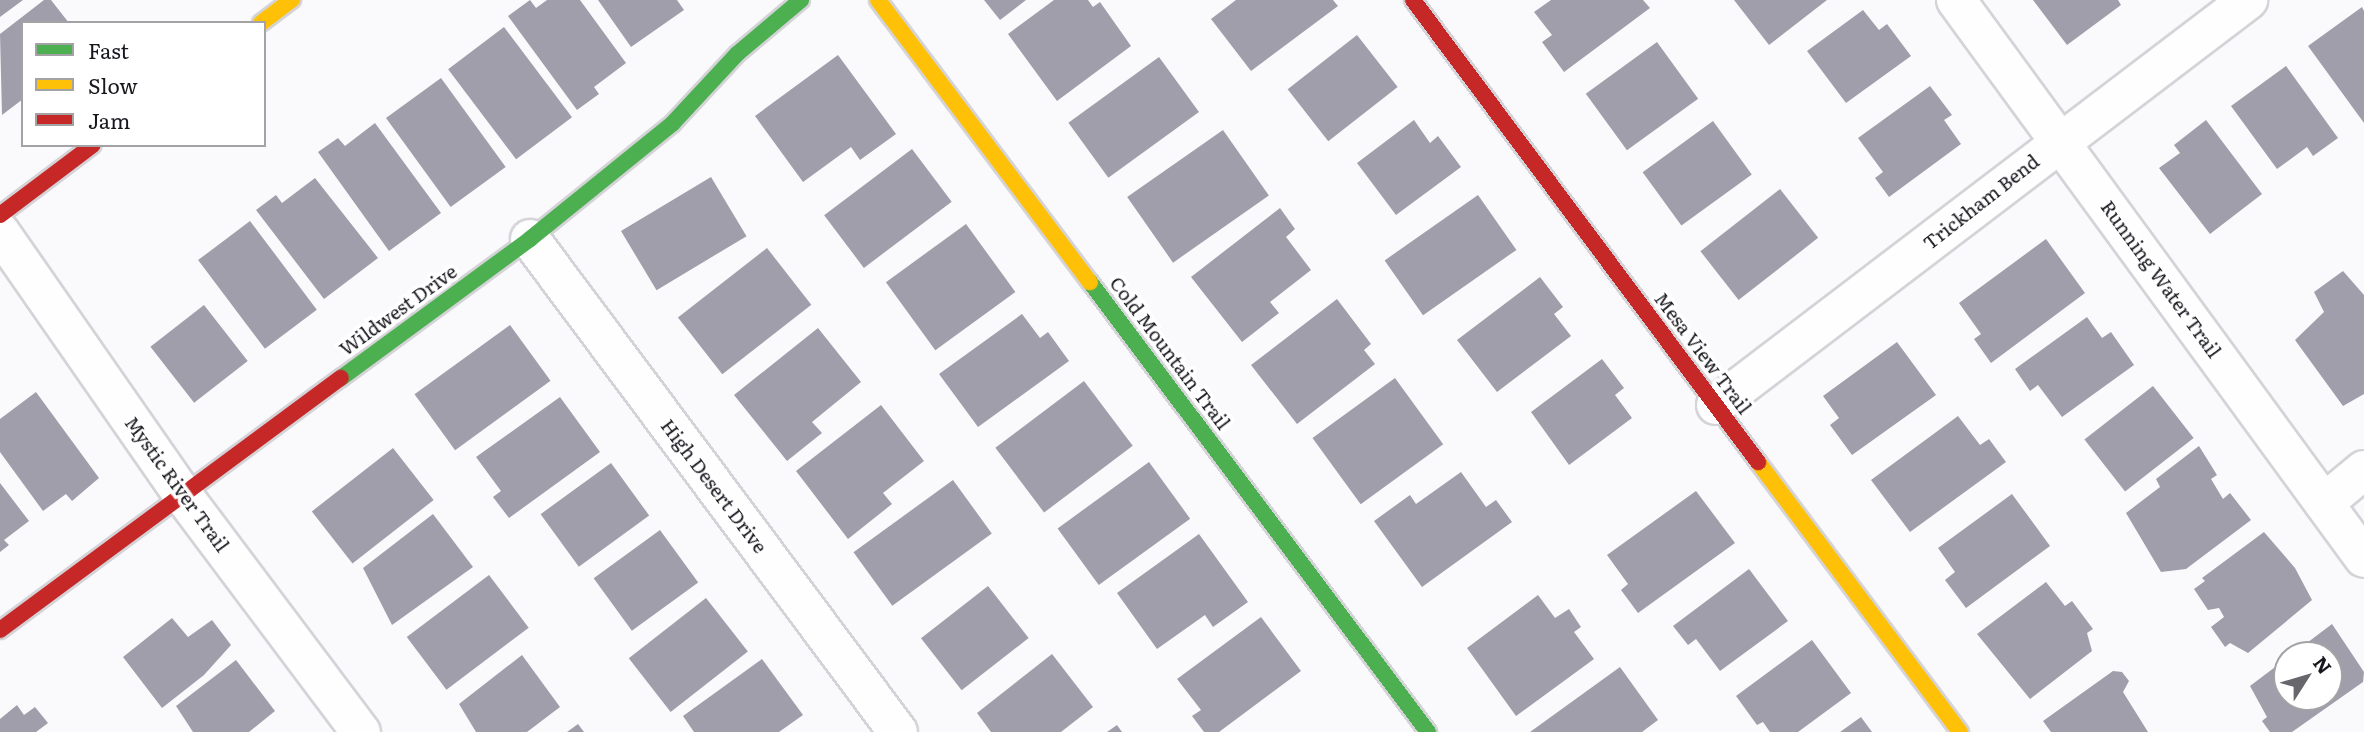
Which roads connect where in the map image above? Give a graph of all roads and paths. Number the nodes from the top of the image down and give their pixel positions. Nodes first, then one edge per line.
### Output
1 (292, 0) edge
2 (801, 0) edge
3 (878, 0) edge
4 (1413, 0) edge
5 (1956, 0) edge
6 (2248, 0) edge
7 (264, 21) edge
8 (2061, 140) junction
9 (90, 147) edge
10 (0, 215) edge
11 (0, 232) edge
12 (530, 239) junction
13 (1716, 405) junction
14 (2364, 470) edge
15 (182, 494) junction
16 (2324, 503) junction
17 (2364, 558) edge
18 (0, 630) edge
19 (361, 732) edge
20 (898, 732) edge
21 (1428, 732) edge
22 (1960, 732) edge

1 - 7 street
2 - 12 street, Wildwest Drive
3 - 21 street, Cold Mountain Trail
4 - 13 street, Mesa View Trail
5 - 8 street, Running Water Trail
6 - 8 street, Trickham Bend
8 - 13 street, Trickham Bend
8 - 16 street, Running Water Trail
9 - 10 street
11 - 15 street, Mystic River Trail
12 - 15 street, Wildwest Drive
12 - 20 street, High Desert Drive
13 - 22 street, Mesa View Trail
14 - 16 street
15 - 18 street, Wildwest Drive
15 - 19 street, Mystic River Trail
16 - 17 street, Running Water Trail

